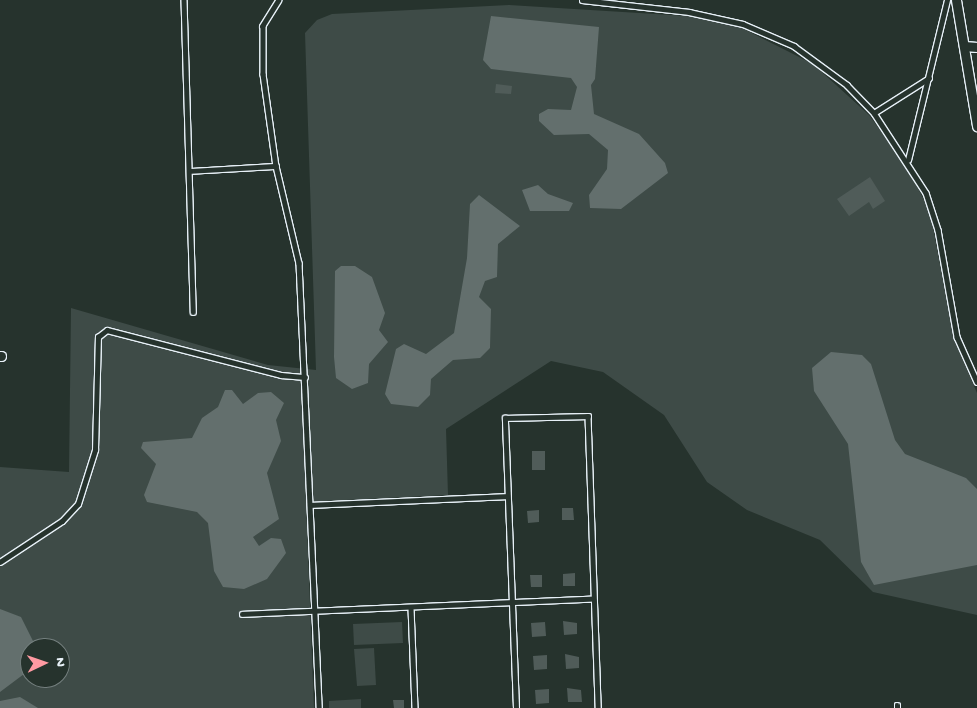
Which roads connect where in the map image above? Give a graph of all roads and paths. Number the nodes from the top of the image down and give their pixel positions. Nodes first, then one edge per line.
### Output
1 (184, 0) edge
2 (279, 0) edge
3 (582, 0) edge
4 (948, 0) edge
5 (956, 0) edge
6 (964, 46) junction
7 (977, 47) edge
8 (929, 78) junction
9 (874, 113) junction
10 (977, 126) edge
11 (908, 160) junction
12 (276, 166) junction
13 (189, 171) junction
14 (193, 312) dead end
15 (305, 376) junction
16 (977, 382) edge
17 (507, 496) junction
18 (311, 505) junction
19 (0, 562) edge
20 (592, 599) junction
21 (511, 603) junction
22 (411, 608) junction
23 (315, 611) junction
24 (242, 614) dead end
25 (318, 708) edge
26 (415, 708) edge
27 (516, 708) edge
28 (598, 708) edge

1 - 13 lane
2 - 12 lane
3 - 9 lane
4 - 8 lane
5 - 6 street
6 - 7 street
6 - 10 street
8 - 9 lane
8 - 11 lane
9 - 11 lane
11 - 16 lane
12 - 13 lane
12 - 15 lane
13 - 14 lane
15 - 18 lane
15 - 19 lane
17 - 18 lane
17 - 20 lane
17 - 21 lane
18 - 23 lane
20 - 21 lane
20 - 28 lane
21 - 22 lane
21 - 27 lane
22 - 23 lane
22 - 26 lane
23 - 24 lane
23 - 25 lane

